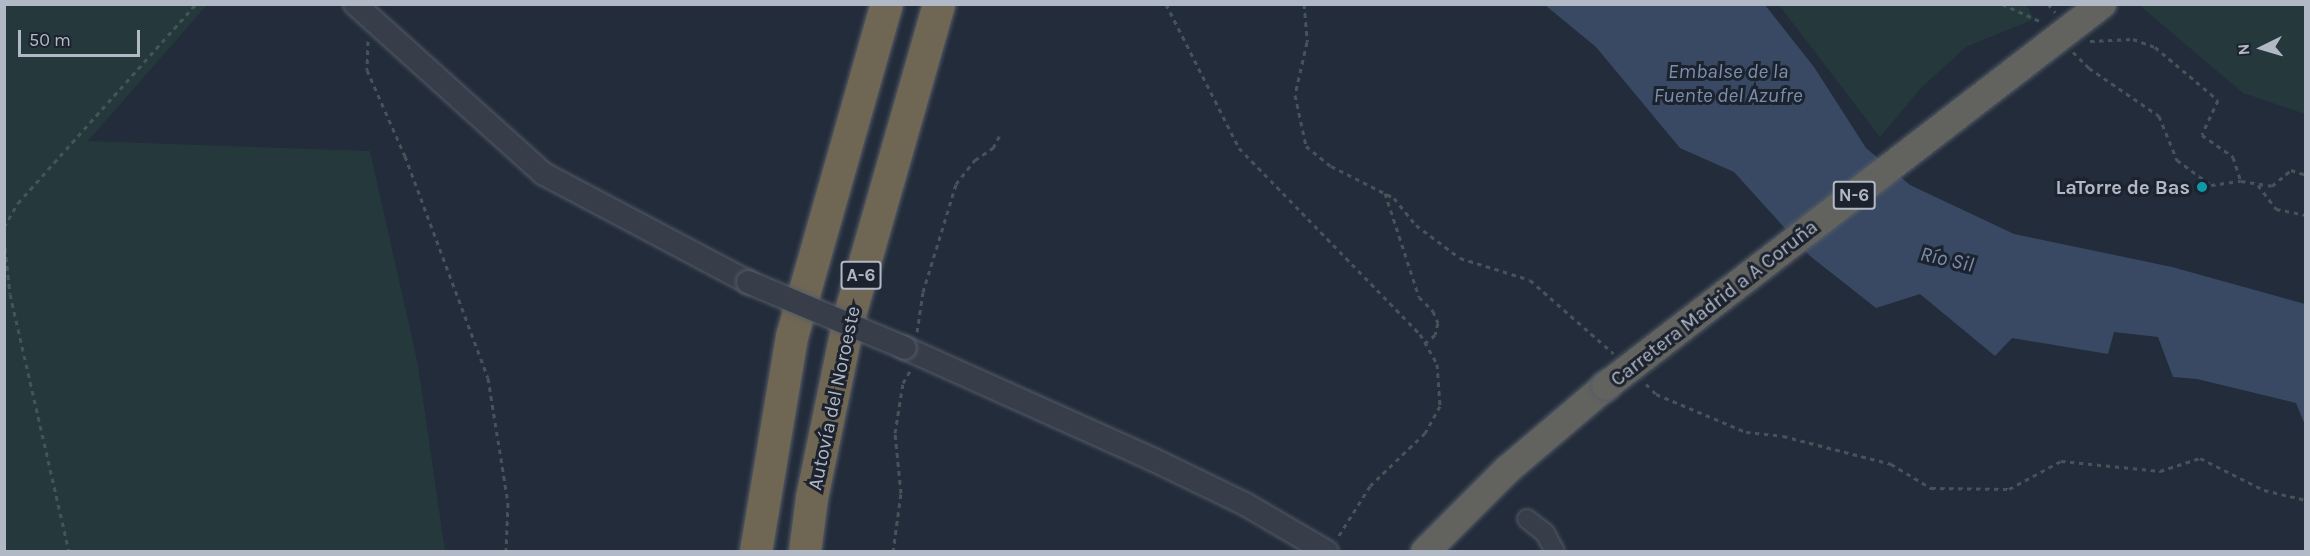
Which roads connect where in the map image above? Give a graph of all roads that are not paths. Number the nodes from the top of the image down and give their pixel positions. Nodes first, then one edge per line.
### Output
1 (887, 4) edge
2 (939, 4) edge
3 (2102, 4) edge
4 (363, 12) edge
5 (1527, 519) dead end
6 (1331, 547) edge
7 (756, 552) edge
8 (805, 552) edge
9 (1425, 552) edge
10 (1555, 552) edge

1 - 7 highway, A-6
2 - 8 highway, Autovía del Noroeste / A-6
3 - 9 highway, Carretera Madrid a A Coruña / N-6, bridge
4 - 6 street, bridge
5 - 10 street

